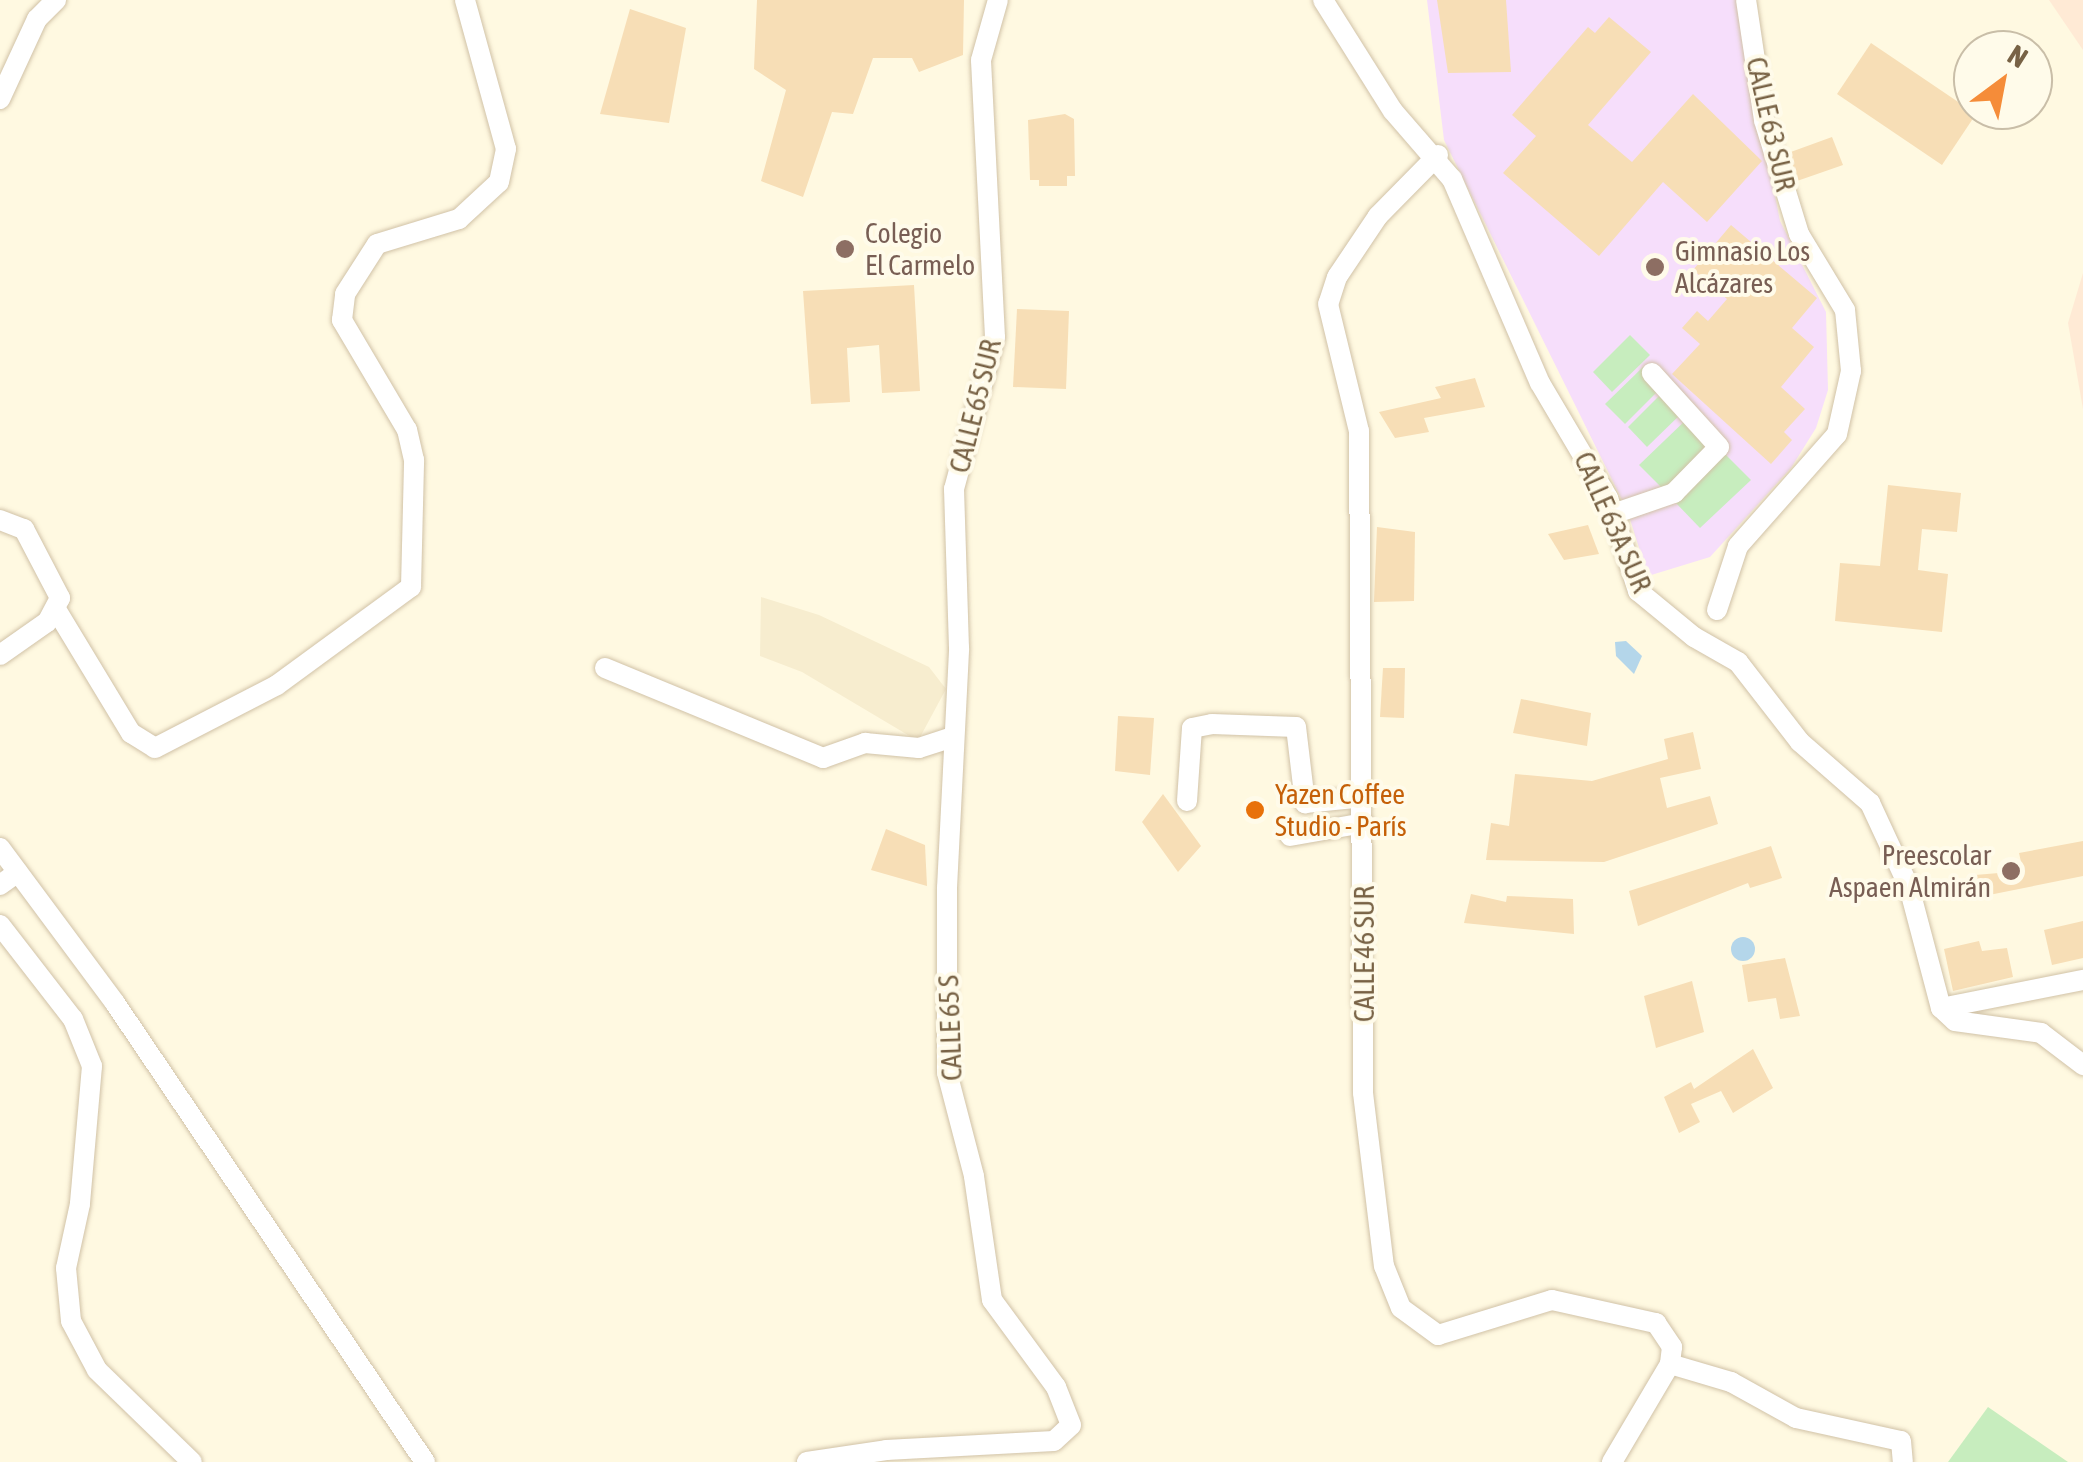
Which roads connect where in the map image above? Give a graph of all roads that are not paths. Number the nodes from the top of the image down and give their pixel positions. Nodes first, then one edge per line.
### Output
1 (56, 0) edge
2 (465, 0) edge
3 (998, 0) edge
4 (1323, 0) edge
5 (1746, 0) edge
6 (0, 99) edge
7 (1438, 156) junction
8 (1652, 373) dead end
9 (1613, 514) junction
10 (0, 520) edge
11 (1717, 610) dead end
12 (57, 612) junction
13 (0, 656) edge
14 (605, 668) dead end
15 (956, 695) joint
16 (953, 737) junction
17 (1364, 797) junction
18 (1187, 800) dead end
19 (1364, 823) junction
20 (1290, 836) dead end
21 (0, 848) edge
22 (18, 872) junction
23 (0, 885) edge
24 (0, 925) edge
25 (2083, 980) edge
26 (1938, 998) junction
27 (2083, 1065) edge
28 (1671, 1355) junction
29 (192, 1462) edge
30 (425, 1462) edge
31 (807, 1462) edge
32 (1612, 1462) edge
33 (1903, 1462) edge

1 - 6 street
2 - 12 street
3 - 15 street, CALLE 65 SUR
4 - 7 street
5 - 11 street, CALLE 63 SUR
7 - 9 street, CALLE 63A SUR
7 - 17 street, CALLE 46 SUR
8 - 9 street
9 - 26 street, CALLE 63A SUR
10 - 12 street
12 - 13 street
14 - 16 street
15 - 16 street, CALLE 65 S
16 - 31 street, CALLE 65 S
17 - 18 street
17 - 19 street, CALLE 46 SUR
19 - 20 street
19 - 28 street, CALLE 46 SUR
21 - 22 street
22 - 23 street
22 - 30 street
24 - 29 street
25 - 26 street
26 - 27 street
28 - 32 street
28 - 33 street

